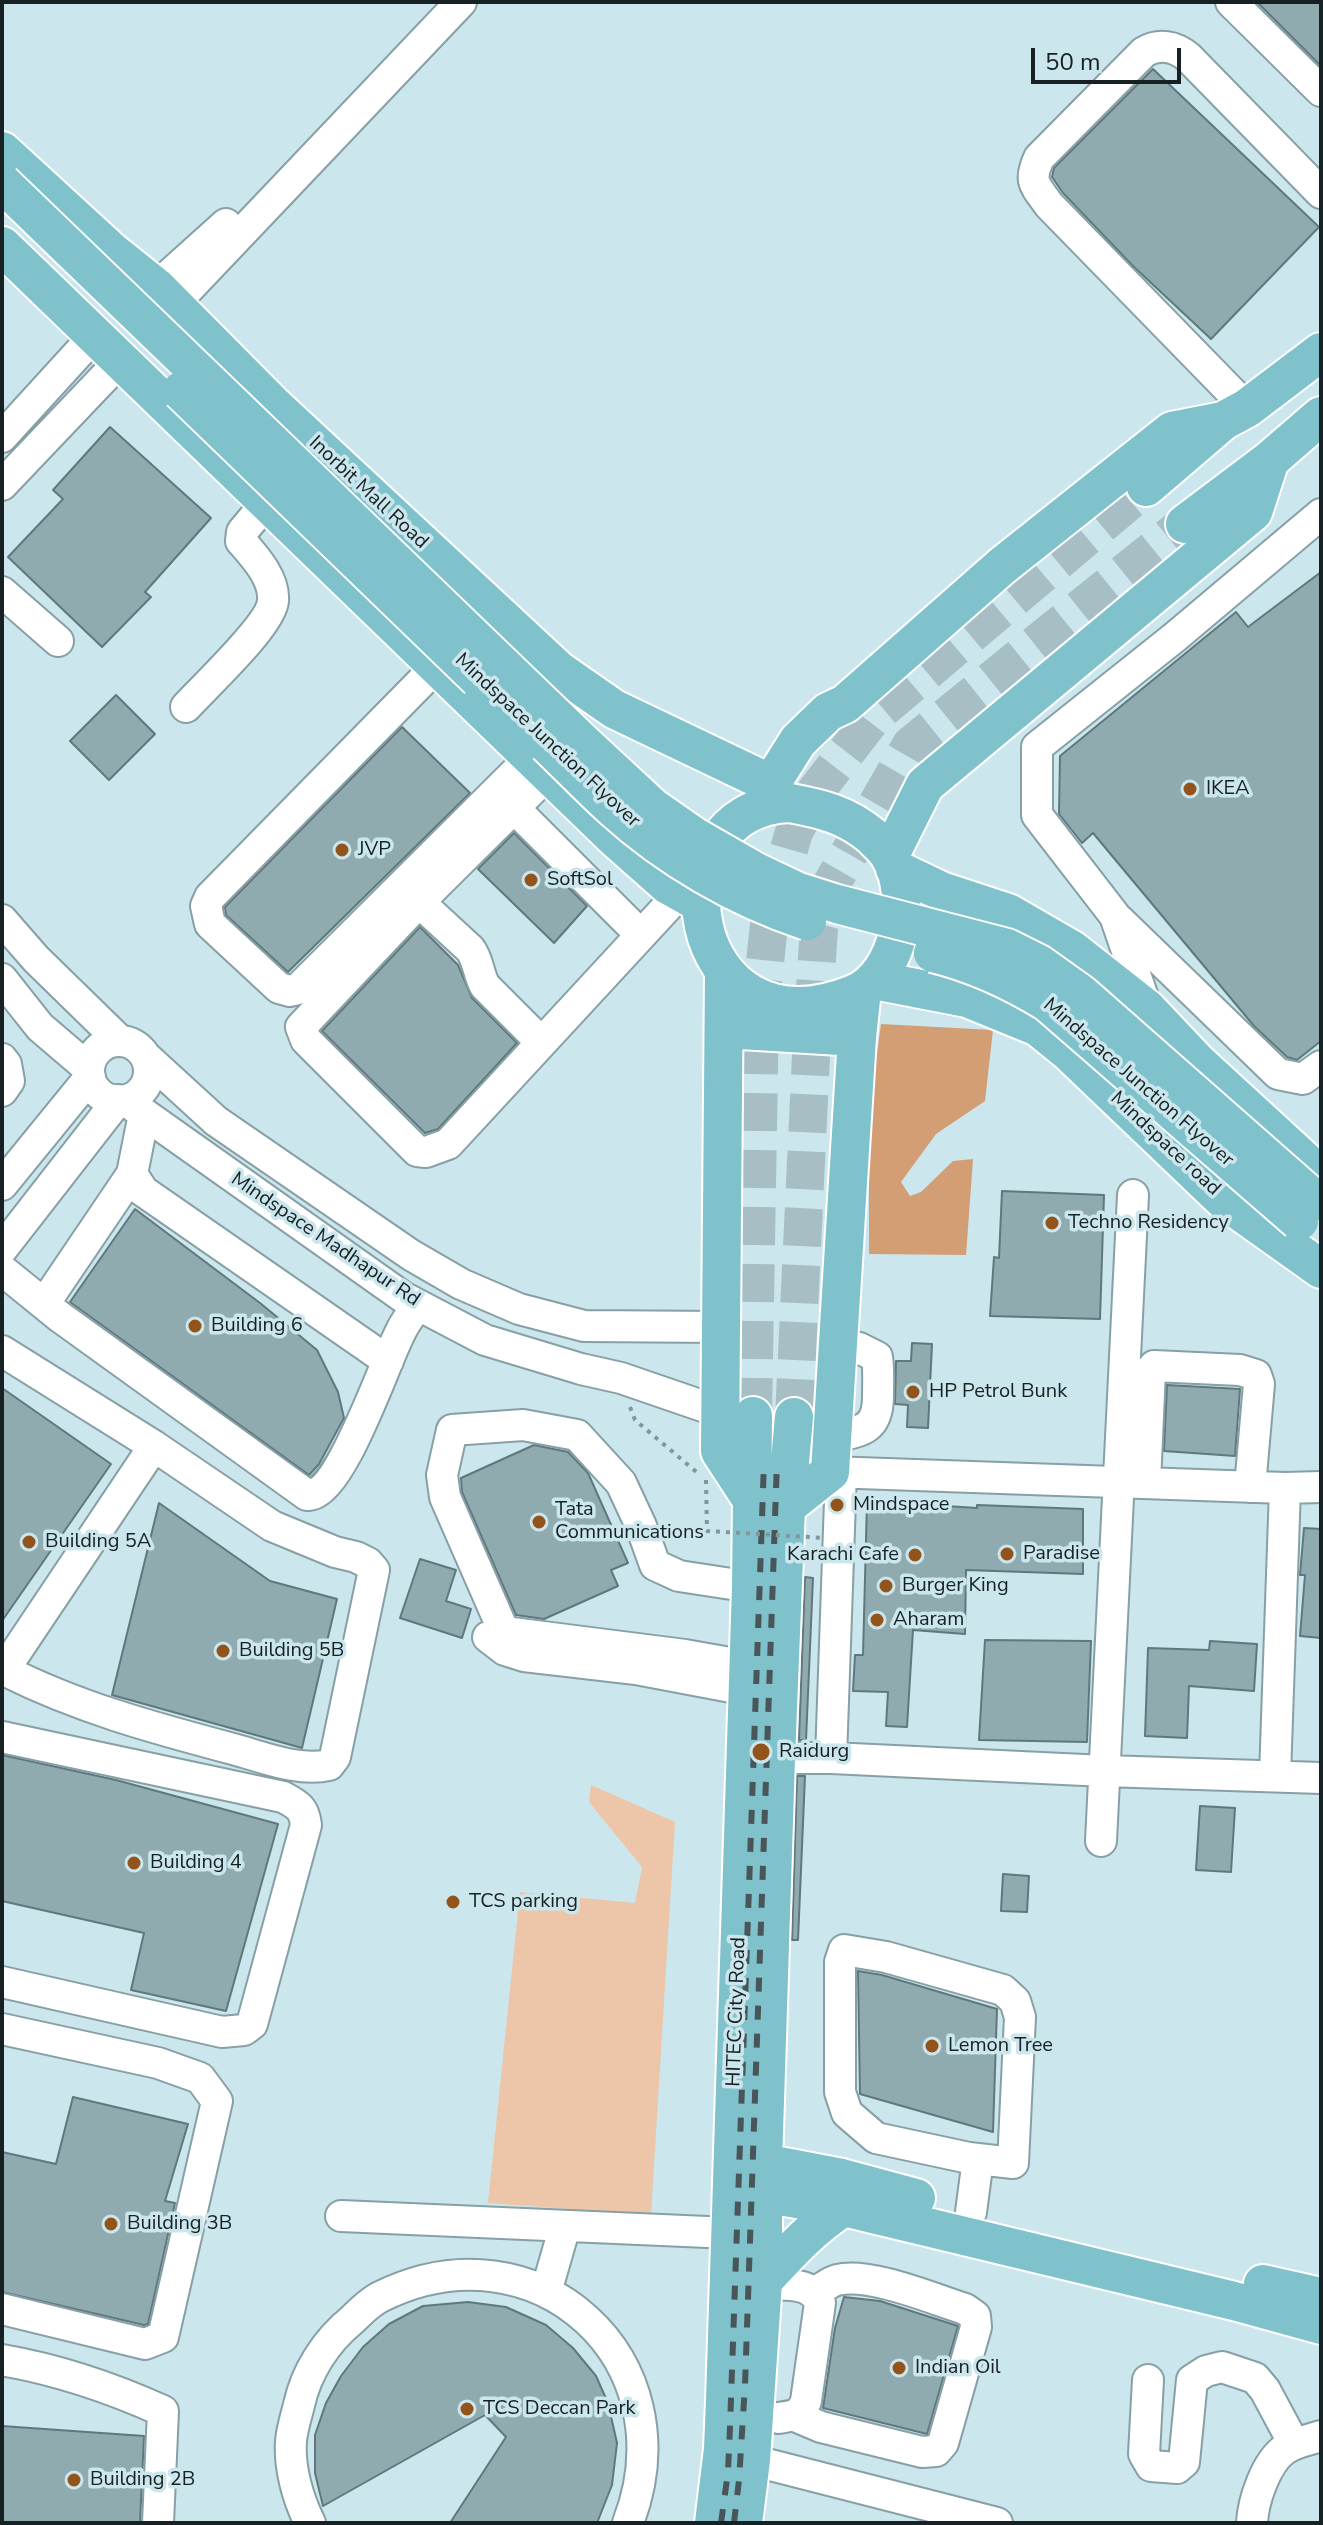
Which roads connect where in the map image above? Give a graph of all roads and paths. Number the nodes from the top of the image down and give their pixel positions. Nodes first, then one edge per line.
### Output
1 (436, 2) edge
2 (461, 2) edge
3 (1231, 2) edge
4 (1321, 91) edge
5 (2, 151) edge
6 (289, 172) junction
7 (2, 183) edge
8 (1321, 193) edge
9 (2, 220) edge
10 (2, 246) edge
11 (165, 296) junction
12 (108, 347) junction
13 (1321, 352) edge
14 (1235, 414) junction
15 (1321, 416) edge
16 (2, 437) edge
17 (1270, 460) junction
18 (2, 485) edge
19 (1146, 487) tunnel mouth
20 (267, 502) junction
21 (1321, 514) edge
22 (1185, 524) tunnel mouth
23 (417, 539) junction
24 (2, 592) edge
25 (360, 592) junction
26 (58, 641) dead end
27 (437, 666) junction
28 (186, 707) dead end
29 (539, 765) junction
30 (777, 797) junction
31 (513, 807) junction
32 (892, 862) junction
33 (690, 898) junction
34 (419, 902) junction
35 (1115, 916) junction
36 (2, 920) edge
37 (641, 935) junction
38 (724, 972) junction
39 (868, 985) junction
40 (5, 989) edge
41 (1147, 1009) junction
42 (724, 1029) junction
43 (857, 1037) junction
44 (541, 1042) junction
45 (133, 1048) junction
46 (2, 1059) edge
47 (1321, 1066) edge
48 (89, 1072) junction
49 (2, 1091) edge
50 (129, 1105) junction
51 (132, 1174) junction
52 (2, 1185) edge
53 (1133, 1195) dead end
54 (1316, 1211) edge
55 (2, 1249) edge
56 (1321, 1269) edge
57 (2, 1270) edge
58 (44, 1304) junction
59 (417, 1305) junction
60 (529, 1312) junction
61 (610, 1326) junction
62 (721, 1327) junction
63 (524, 1351) junction
64 (5, 1359) edge
65 (388, 1361) junction
66 (607, 1375) junction
67 (737, 1414) junction
68 (794, 1417) tunnel mouth
69 (635, 1420) dead end
70 (452, 1430) junction
71 (154, 1446) junction
72 (835, 1461) junction
73 (1133, 1483) junction
74 (1250, 1487) junction
75 (1321, 1487) edge
76 (1285, 1488) junction
77 (769, 1503) junction
78 (825, 1538) dead end
79 (751, 1587) junction
80 (3, 1669) edge
81 (747, 1678) junction
82 (2, 1737) edge
83 (776, 1758) junction
84 (831, 1758) junction
85 (1105, 1771) junction
86 (1275, 1776) junction
87 (1321, 1778) edge
88 (1101, 1841) dead end
89 (2, 1982) edge
90 (2, 2029) edge
91 (876, 2138) junction
92 (978, 2159) junction
93 (762, 2178) junction
94 (857, 2197) junction
95 (971, 2212) junction
96 (341, 2216) dead end
97 (565, 2226) junction
98 (730, 2233) junction
99 (763, 2282) junction
100 (546, 2292) junction
101 (816, 2292) junction
102 (1321, 2297) edge
103 (2, 2309) edge
104 (1321, 2325) edge
105 (2, 2360) edge
106 (1148, 2380) dead end
107 (795, 2416) junction
108 (753, 2420) junction
109 (1308, 2440) edge
110 (751, 2460) junction
111 (741, 2522) edge
112 (158, 2523) edge
113 (310, 2523) edge
114 (628, 2523) edge
115 (997, 2523) edge
116 (1252, 2523) edge

1 - 6 street
2 - 6 street
3 - 4 street
5 - 11 main road, Inorbit Mall Road
6 - 11 street
7 - 54 main road, Mindspace Junction Flyover, bridge
8 - 14 street
9 - 54 main road, Mindspace Junction Flyover, bridge
10 - 12 main road
11 - 23 main road, Inorbit Mall Road
12 - 16 street
12 - 18 street
12 - 20 main road
13 - 14 main road
14 - 19 main road
14 - 30 main road
15 - 17 main road
17 - 22 main road
17 - 32 main road
20 - 25 main road
20 - 28 street
21 - 35 street
23 - 25 main road
23 - 30 main road, Inorbit Mall Road
24 - 26 street
25 - 27 main road
27 - 29 main road
27 - 29 street
29 - 31 street
29 - 33 main road
30 - 32 main road
30 - 33 main road
31 - 34 street
31 - 37 street
32 - 39 main road
32 - 41 main road
33 - 37 street
33 - 38 main road
34 - 44 street
34 - 44 street
35 - 41 street
35 - 47 street
36 - 45 street
37 - 44 street
38 - 39 main road
38 - 42 main road
39 - 43 main road
39 - 56 main road, Mindspace road
40 - 48 street
41 - 54 main road
42 - 43 main road
42 - 62 main road
43 - 72 main road
45 - 48 street
45 - 50 street
45 - 60 street
46 - 49 street
48 - 50 street
48 - 52 street
50 - 51 street
50 - 55 street
50 - 59 street, Mindspace Madhapur Rd
51 - 58 street
51 - 65 street
53 - 73 street
57 - 58 street
58 - 65 street
59 - 63 street, Mindspace Madhapur Rd
59 - 65 street
60 - 61 street
60 - 63 street
61 - 62 street
61 - 66 street
62 - 67 main road
63 - 66 street, Mindspace Madhapur Rd
64 - 71 street
66 - 67 street, Mindspace Madhapur Rd
67 - 77 main road
68 - 77 main road
69 - 78 path, bridge
70 - 79 street
70 - 81 street
70 - 81 street
71 - 80 street
71 - 80 street
72 - 73 street
72 - 77 main road
72 - 84 street
73 - 74 street
73 - 74 street
73 - 85 street
74 - 76 street
75 - 76 street
76 - 86 street
77 - 79 main road, HITEC City Road
77 - 83 main road, HITEC City Road
79 - 81 main road, HITEC City Road
81 - 98 main road, HITEC City Road
82 - 89 street
83 - 84 street
83 - 93 main road, HITEC City Road
84 - 85 street
85 - 86 street
85 - 88 street
86 - 87 street
90 - 103 street
91 - 92 street
91 - 92 street
91 - 94 street
92 - 95 street
93 - 94 main road
93 - 99 main road, HITEC City Road
94 - 95 main road
94 - 99 main road
94 - 104 main road
95 - 102 main road
96 - 97 street
97 - 98 street
97 - 100 street
98 - 111 main road, HITEC City Road
99 - 101 street
99 - 108 main road, HITEC City Road
100 - 113 street
100 - 114 street
101 - 107 street
101 - 107 street
105 - 112 street
106 - 109 street
107 - 108 street
108 - 110 main road, HITEC City Road
109 - 116 street
110 - 111 main road, HITEC City Road
110 - 115 street

